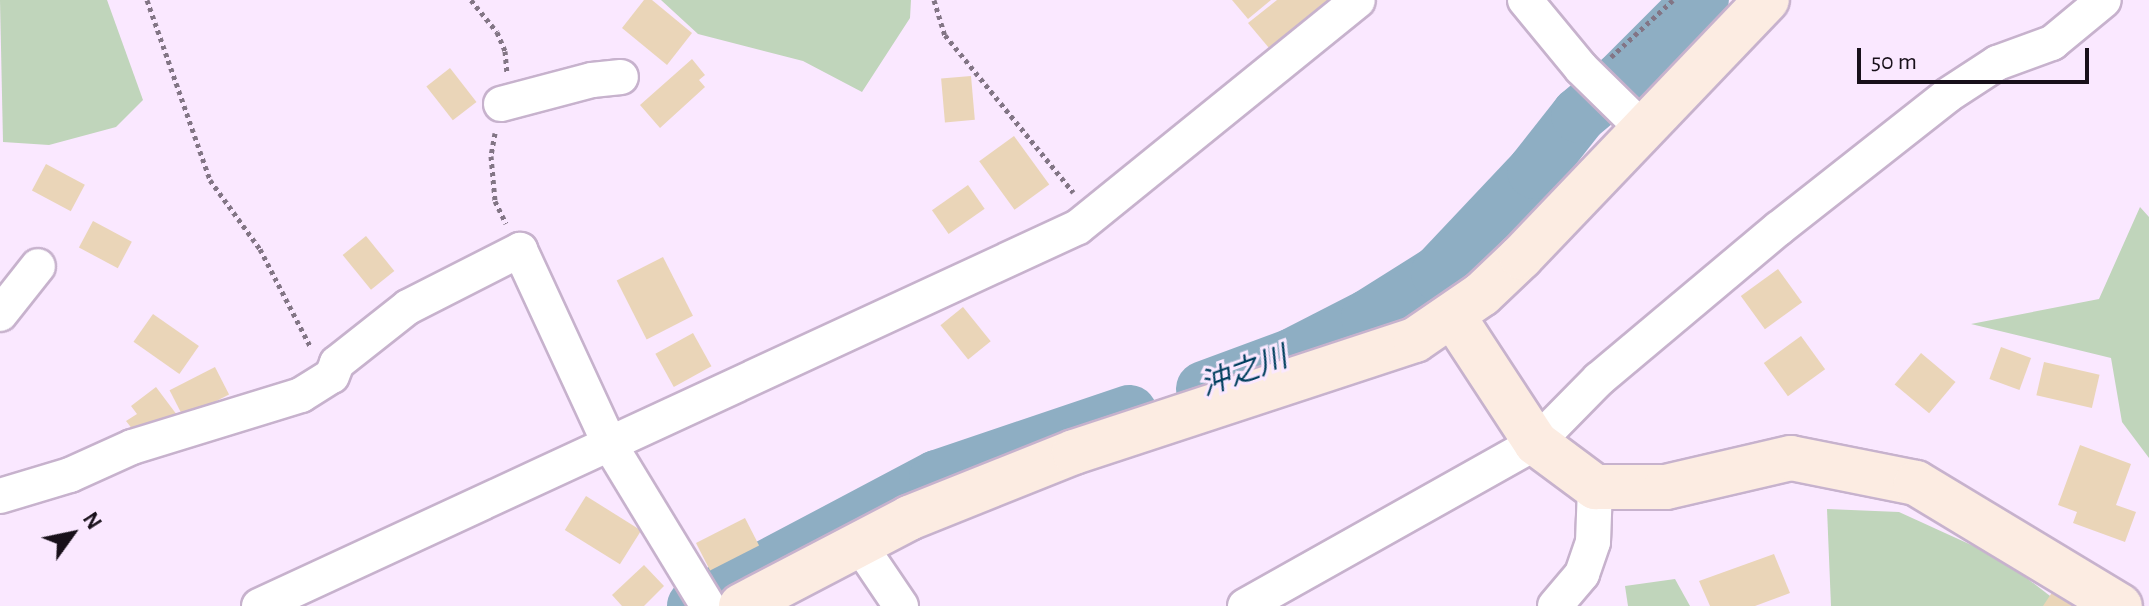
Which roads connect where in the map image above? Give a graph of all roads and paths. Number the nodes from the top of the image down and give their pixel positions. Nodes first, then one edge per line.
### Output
1 (147, 0) edge
2 (934, 0) edge
3 (1358, 0) edge
4 (1525, 0) edge
5 (1673, 0) edge
6 (1767, 0) edge
7 (2104, 0) edge
8 (1590, 76) junction
9 (621, 77) dead end
10 (501, 104) dead end
11 (1643, 129) junction
12 (1092, 214) junction
13 (38, 266) dead end
14 (0, 314) edge
15 (1453, 316) junction
16 (328, 378) junction
17 (1536, 443) junction
18 (610, 445) junction
19 (1595, 487) junction
20 (0, 496) edge
21 (859, 544) junction
22 (259, 606) edge
23 (708, 606) edge
24 (741, 606) edge
25 (901, 606) edge
26 (1245, 606) edge
27 (1555, 606) edge
28 (2120, 606) edge

1 - 16 path
2 - 12 path
3 - 12 street
4 - 8 street
5 - 8 path
6 - 11 street
7 - 17 street
8 - 11 street
9 - 10 street
11 - 15 street
12 - 18 street
13 - 14 street
15 - 17 street
15 - 21 street
16 - 18 street
16 - 20 street
17 - 19 street
17 - 26 street
18 - 22 street
18 - 23 street
19 - 27 street
19 - 28 street
21 - 24 street
21 - 25 street

